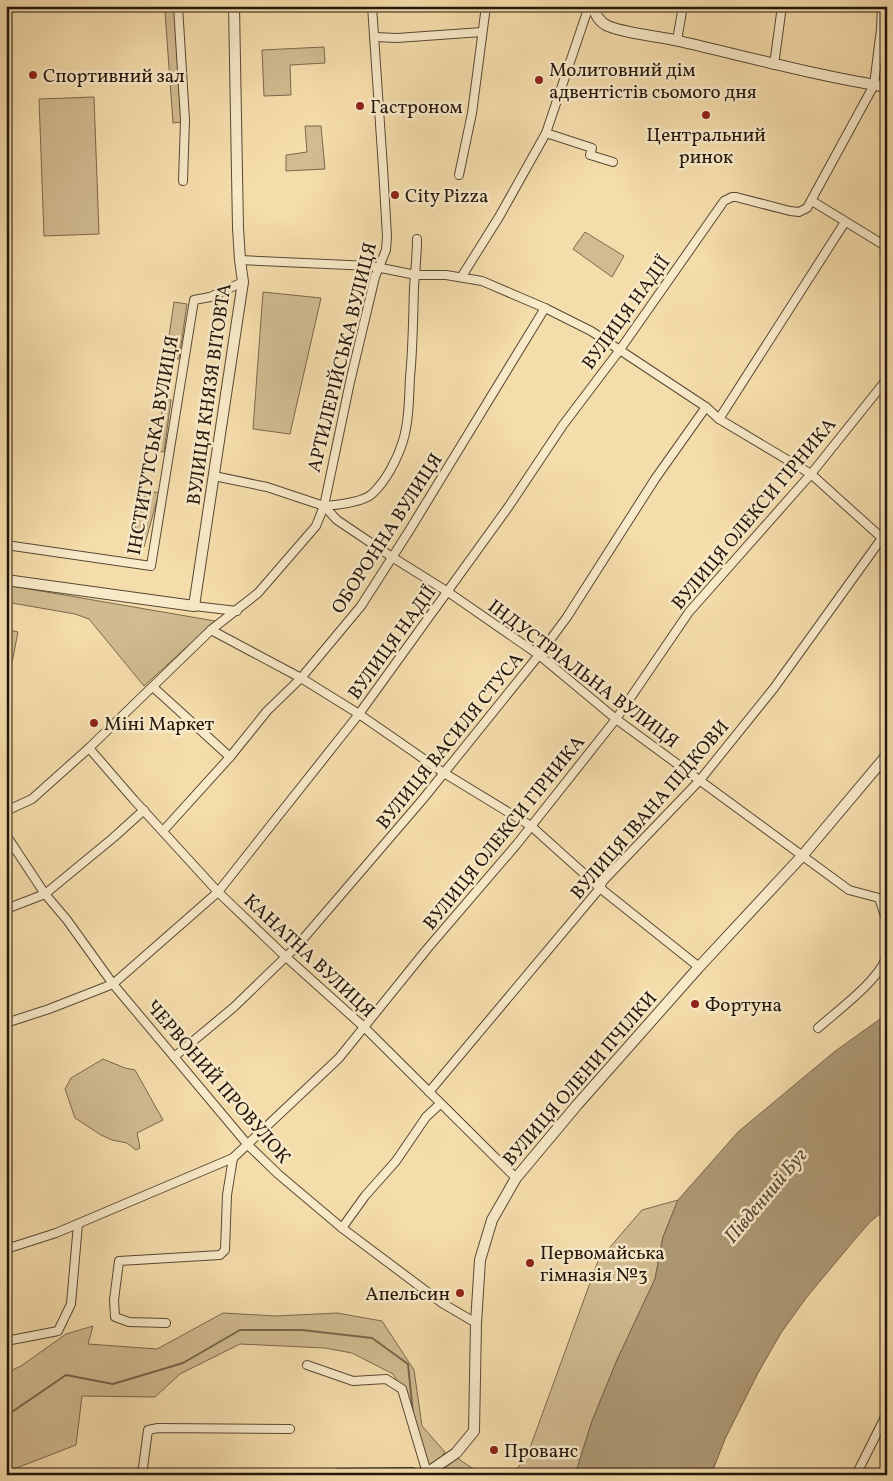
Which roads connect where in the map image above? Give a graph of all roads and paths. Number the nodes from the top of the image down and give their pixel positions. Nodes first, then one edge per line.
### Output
1 (178, 6) edge
2 (234, 6) edge
3 (372, 6) edge
4 (486, 6) edge
5 (590, 6) edge
6 (683, 6) edge
7 (782, 6) edge
8 (882, 6) edge
9 (482, 32) junction
10 (375, 37) junction
11 (678, 40) junction
12 (774, 64) junction
13 (874, 85) junction
14 (887, 87) edge
15 (546, 133) junction
16 (613, 162) dead end
17 (459, 175) dead end
18 (183, 181) dead end
19 (812, 201) junction
20 (845, 222) junction
21 (417, 239) dead end
22 (887, 247) edge
23 (240, 260) junction
24 (379, 267) junction
25 (416, 275) junction
26 (462, 276) junction
27 (243, 282) junction
28 (545, 308) junction
29 (619, 351) junction
30 (887, 379) edge
31 (706, 407) junction
32 (719, 419) junction
33 (811, 474) junction
34 (214, 476) junction
35 (324, 506) junction
36 (6, 545) edge
37 (392, 557) junction
38 (6, 580) edge
39 (448, 592) junction
40 (194, 606) junction
41 (236, 611) junction
42 (211, 630) junction
43 (539, 655) junction
44 (302, 678) junction
45 (153, 687) junction
46 (359, 714) junction
47 (616, 719) junction
48 (89, 748) junction
49 (887, 755) edge
50 (230, 757) junction
51 (444, 773) junction
52 (700, 780) junction
53 (144, 810) junction
54 (6, 811) edge
55 (531, 826) junction
56 (163, 831) junction
57 (6, 835) edge
58 (803, 855) junction
59 (600, 888) junction
60 (218, 892) junction
61 (46, 894) junction
62 (883, 898) edge
63 (6, 909) edge
64 (887, 922) edge
65 (887, 955) edge
66 (286, 957) junction
67 (699, 967) junction
68 (113, 984) junction
69 (6, 1023) edge
70 (364, 1027) junction
71 (818, 1028) dead end
72 (174, 1057) junction
73 (429, 1092) junction
74 (440, 1104) junction
75 (248, 1145) junction
76 (233, 1158) junction
77 (516, 1178) junction
78 (78, 1224) junction
79 (342, 1228) junction
80 (6, 1249) edge
81 (166, 1323) dead end
82 (476, 1323) junction
83 (6, 1341) edge
84 (307, 1365) dead end
85 (887, 1413) edge
86 (290, 1429) dead end
87 (425, 1474) edge
88 (142, 1475) edge
89 (335, 1475) edge
90 (415, 1475) edge
91 (856, 1475) edge

1 - 18 street
2 - 23 street, ВУЛИЦЯ КНЯЗЯ ВІТОВТА
3 - 10 street, АРТИЛЕРІЙСЬКА ВУЛИЦЯ
4 - 9 street
5 - 11 street
5 - 15 street
6 - 11 street
7 - 12 street
8 - 13 street
9 - 10 street
9 - 17 street
10 - 24 street, АРТИЛЕРІЙСЬКА ВУЛИЦЯ
11 - 12 street
12 - 13 street
13 - 14 street
13 - 19 street
15 - 16 street
15 - 26 street
19 - 20 street
19 - 29 street, ВУЛИЦЯ НАДІЇ
20 - 22 street
20 - 32 street
21 - 25 street
23 - 24 street
23 - 27 street, ВУЛИЦЯ КНЯЗЯ ВІТОВТА
24 - 25 street
24 - 35 street, АРТИЛЕРІЙСЬКА ВУЛИЦЯ
25 - 26 street
25 - 35 street
26 - 28 street
27 - 34 street, ВУЛИЦЯ КНЯЗЯ ВІТОВТА
27 - 36 street, ІНСТИТУТСЬКА ВУЛИЦЯ
28 - 29 street
28 - 37 street, ОБОРОННА ВУЛИЦЯ
29 - 31 street
29 - 39 street, ВУЛИЦЯ НАДІЇ
30 - 33 street, ВУЛИЦЯ ОЛЕКСИ ГІРНИКА
31 - 32 street
31 - 43 street, ВУЛИЦЯ ВАСИЛЯ СТУСА
32 - 33 street
33 - 47 street, ВУЛИЦЯ ОЛЕКСИ ГІРНИКА
33 - 52 street, ВУЛИЦЯ ІВАНА ПІДКОВИ
34 - 35 street
34 - 40 street, ВУЛИЦЯ КНЯЗЯ ВІТОВТА
35 - 37 street, ІНДУСТРІАЛЬНА ВУЛИЦЯ
35 - 41 street, АРТИЛЕРІЙСЬКА ВУЛИЦЯ
37 - 39 street, ІНДУСТРІАЛЬНА ВУЛИЦЯ
37 - 44 street, ОБОРОННА ВУЛИЦЯ
38 - 40 street
39 - 43 street, ІНДУСТРІАЛЬНА ВУЛИЦЯ
39 - 46 street, ВУЛИЦЯ НАДІЇ
40 - 41 street
41 - 42 street, АРТИЛЕРІЙСЬКА ВУЛИЦЯ
42 - 44 street
42 - 45 street, АРТИЛЕРІЙСЬКА ВУЛИЦЯ
43 - 47 street, ІНДУСТРІАЛЬНА ВУЛИЦЯ
43 - 51 street, ВУЛИЦЯ ВАСИЛЯ СТУСА
44 - 46 street
44 - 50 street, ОБОРОННА ВУЛИЦЯ
45 - 48 street, АРТИЛЕРІЙСЬКА ВУЛИЦЯ
45 - 50 street
46 - 51 street
46 - 60 street, ВУЛИЦЯ НАДІЇ
47 - 52 street, ІНДУСТРІАЛЬНА ВУЛИЦЯ
47 - 55 street, ВУЛИЦЯ ОЛЕКСИ ГІРНИКА
48 - 53 street, КАНАТНА ВУЛИЦЯ
48 - 54 street, АРТИЛЕРІЙСЬКА ВУЛИЦЯ
49 - 58 street, ВУЛИЦЯ ОЛЕНИ ПЧІЛКИ
50 - 56 street, ОБОРОННА ВУЛИЦЯ
51 - 55 street
51 - 66 street, ВУЛИЦЯ ВАСИЛЯ СТУСА
52 - 58 street, ІНДУСТРІАЛЬНА ВУЛИЦЯ
52 - 59 street, ВУЛИЦЯ ІВАНА ПІДКОВИ
53 - 56 street, КАНАТНА ВУЛИЦЯ
53 - 61 street
55 - 59 street
55 - 70 street, ВУЛИЦЯ ОЛЕКСИ ГІРНИКА
56 - 60 street, КАНАТНА ВУЛИЦЯ
57 - 61 street, ЧЕРВОНИЙ ПРОВУЛОК
58 - 62 street, ІНДУСТРІАЛЬНА ВУЛИЦЯ
58 - 67 street, ВУЛИЦЯ ОЛЕНИ ПЧІЛКИ
59 - 67 street
59 - 73 street, ВУЛИЦЯ ІВАНА ПІДКОВИ
60 - 66 street, КАНАТНА ВУЛИЦЯ
60 - 68 street, ВУЛИЦЯ НАДІЇ
61 - 63 street
61 - 68 street, ЧЕРВОНИЙ ПРОВУЛОК
62 - 64 street, ІНДУСТРІАЛЬНА ВУЛИЦЯ
65 - 71 street
66 - 70 street, КАНАТНА ВУЛИЦЯ
66 - 72 street, ВУЛИЦЯ ВАСИЛЯ СТУСА
67 - 77 street, ВУЛИЦЯ ОЛЕНИ ПЧІЛКИ
68 - 69 street, ВУЛИЦЯ НАДІЇ
68 - 72 street, ЧЕРВОНИЙ ПРОВУЛОК
70 - 73 street, КАНАТНА ВУЛИЦЯ
70 - 75 street, ВУЛИЦЯ ОЛЕКСИ ГІРНИКА
72 - 75 street, ЧЕРВОНИЙ ПРОВУЛОК
73 - 74 street, КАНАТНА ВУЛИЦЯ
74 - 77 street, КАНАТНА ВУЛИЦЯ
74 - 79 street
75 - 76 street, ВУЛИЦЯ ОЛЕКСИ ГІРНИКА
75 - 79 street, ЧЕРВОНИЙ ПРОВУЛОК
76 - 78 street, ВУЛИЦЯ ОЛЕКСИ ГІРНИКА
76 - 81 street
77 - 82 street, ВУЛИЦЯ ОЛЕНИ ПЧІЛКИ
78 - 80 street, ВУЛИЦЯ ОЛЕКСИ ГІРНИКА
78 - 83 street
79 - 82 street, ЧЕРВОНИЙ ПРОВУЛОК
82 - 87 street, ВУЛИЦЯ ОЛЕНИ ПЧІЛКИ
84 - 87 street
85 - 91 street
86 - 88 street
89 - 90 street

